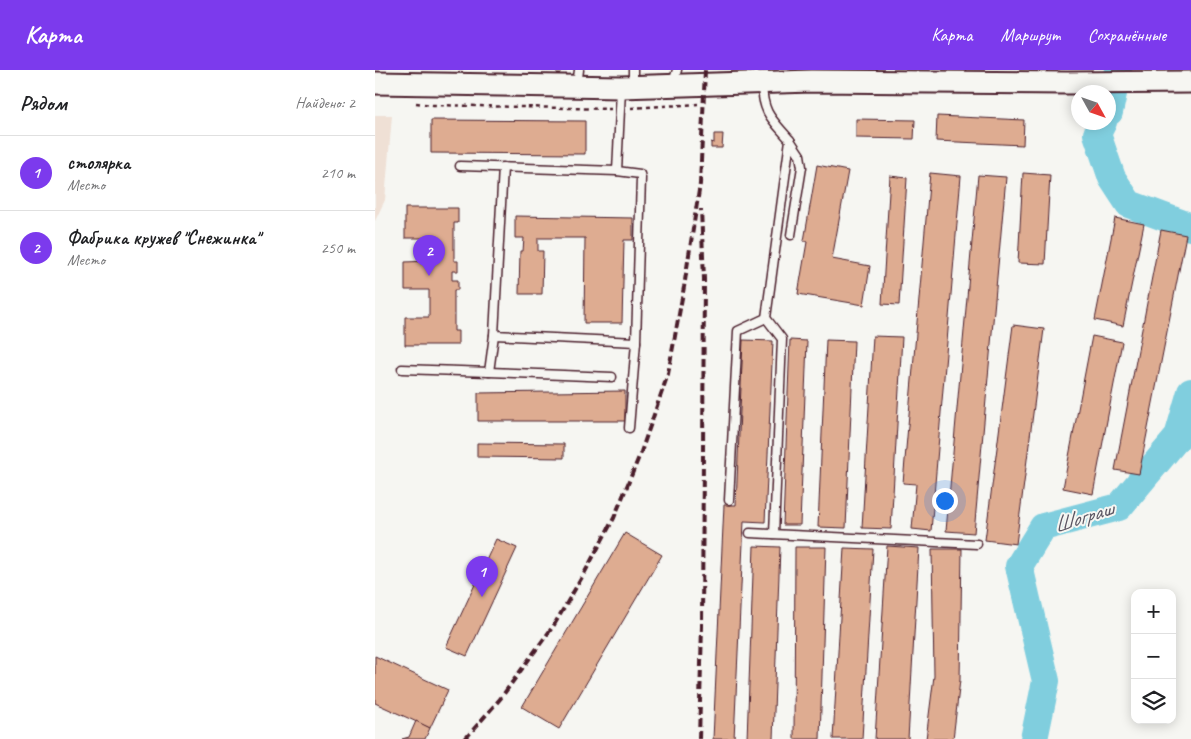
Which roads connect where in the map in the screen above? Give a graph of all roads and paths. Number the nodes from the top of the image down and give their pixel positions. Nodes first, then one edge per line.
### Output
1 (812, 76) edge
2 (674, 77) edge
3 (578, 78) edge
4 (629, 81) edge
5 (1191, 82) edge
6 (375, 83) edge
7 (762, 83) junction
8 (790, 140) junction
9 (460, 166) dead end
10 (503, 167) junction
11 (617, 171) junction
12 (791, 235) dead end
13 (766, 318) junction
14 (494, 335) junction
15 (636, 342) junction
16 (402, 369) dead end
17 (489, 372) junction
18 (612, 377) dead end
19 (629, 428) dead end
20 (729, 500) dead end
21 (750, 533) dead end
22 (774, 534) junction
23 (977, 544) dead end

1 - 5 street
1 - 7 street
2 - 4 street
2 - 7 street
3 - 4 street
3 - 6 street
4 - 11 lane
7 - 8 lane
8 - 12 lane
8 - 13 lane
9 - 10 lane
10 - 11 lane
10 - 14 lane
11 - 15 lane
13 - 20 lane
13 - 22 lane
14 - 15 lane
14 - 17 lane
15 - 19 lane
16 - 17 lane
17 - 18 lane
21 - 22 lane
22 - 23 lane

